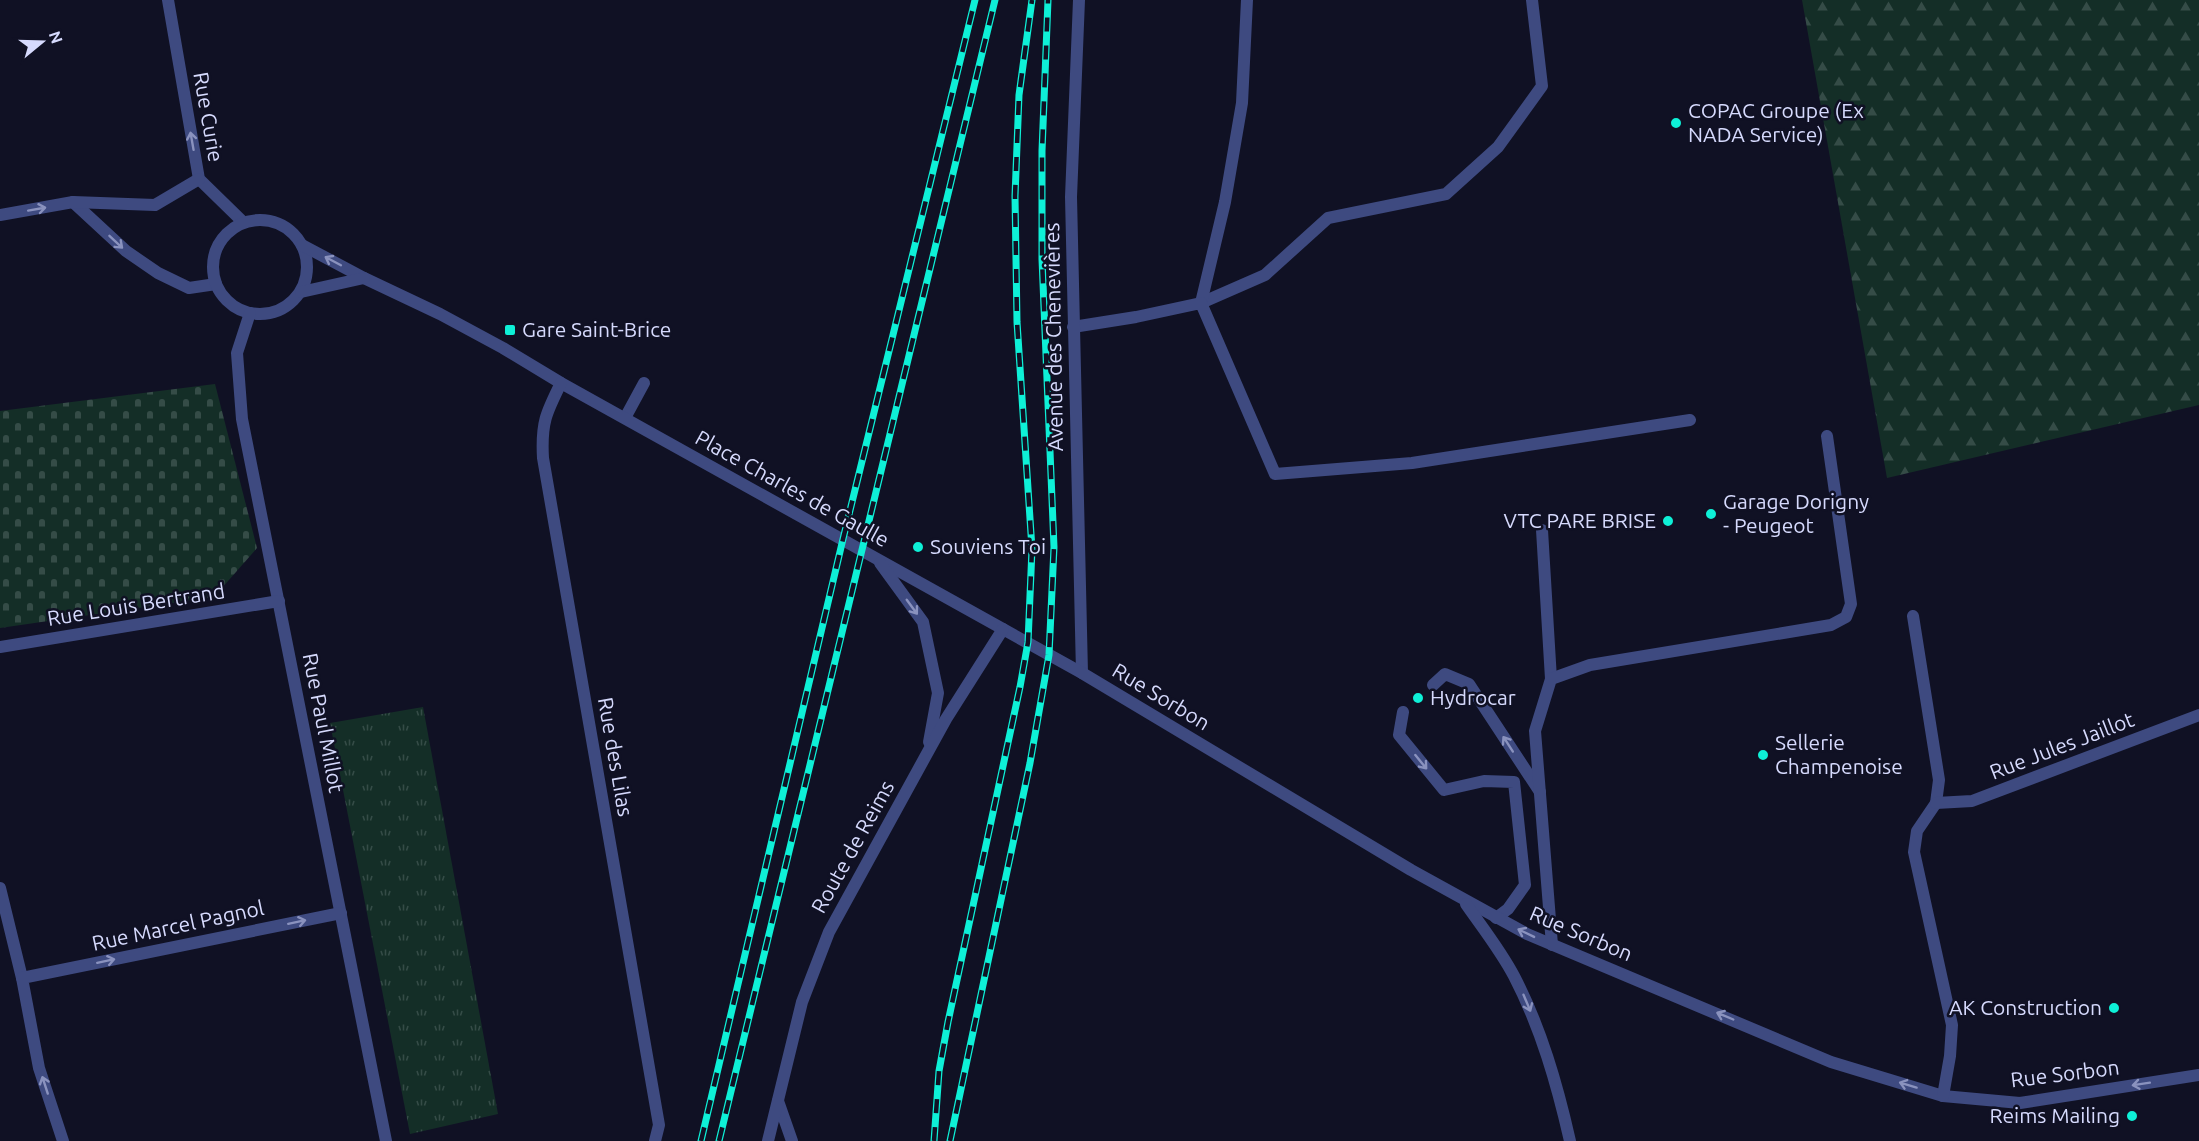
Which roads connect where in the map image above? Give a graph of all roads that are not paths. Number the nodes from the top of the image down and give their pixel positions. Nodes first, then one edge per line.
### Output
1 (168, 0) edge
2 (1079, 0) edge
3 (1246, 0) edge
4 (1532, 0) edge
5 (199, 179) junction
6 (74, 202) junction
7 (0, 215) edge
8 (243, 222) junction
9 (302, 245) junction
10 (364, 278) junction
11 (216, 284) junction
12 (301, 292) junction
13 (1201, 303) junction
14 (250, 313) junction
15 (1073, 327) junction
16 (561, 383) junction
17 (644, 383) dead end
18 (625, 418) junction
19 (1690, 420) dead end
20 (1827, 436) dead end
21 (1542, 530) dead end
22 (878, 560) junction
23 (279, 601) junction
24 (1913, 616) dead end
25 (1004, 629) junction
26 (0, 647) edge
27 (1082, 673) junction
28 (1551, 678) junction
29 (1433, 685) dead end
30 (1403, 712) dead end
31 (2199, 715) edge
32 (927, 753) junction
33 (1540, 793) junction
34 (1936, 803) junction
35 (0, 888) edge
36 (1463, 900) junction
37 (341, 913) junction
38 (1496, 918) junction
39 (1552, 945) junction
40 (22, 978) junction
41 (2199, 1075) edge
42 (1943, 1096) junction
43 (778, 1101) junction
44 (63, 1141) edge
45 (386, 1141) edge
46 (655, 1141) edge
47 (768, 1141) edge
48 (792, 1141) edge
49 (1570, 1141) edge

5 -> 1 street, Rue Curie
2 - 15 street, Avenue des Chenevières
3 - 13 street
4 - 13 street
5 - 6 street
5 - 8 street, Rue Curie
7 -> 6 street
6 -> 11 street
8 - 9 street
8 - 11 street
10 -> 9 street, Place Charles de Gaulle
9 - 12 street
10 - 12 street
10 - 16 street, Place Charles de Gaulle
11 - 14 street
12 - 14 street
13 - 15 street
13 - 19 street
14 - 23 street, Rue Paul Millot
15 - 27 street, Avenue des Chenevières
16 - 18 street, Place Charles de Gaulle
16 - 46 street, Rue des Lilas
17 - 18 street
18 - 22 street, Place Charles de Gaulle
20 - 28 street
21 - 28 street
22 - 25 street, Place Charles de Gaulle
22 -> 32 street
23 - 26 street, Rue Louis Bertrand
23 - 37 street, Rue Paul Millot
24 - 34 street
25 - 27 street, Rue Sorbon
25 - 32 street, Route de Reims
27 - 36 street, Rue Sorbon
28 - 33 street
33 -> 29 street
30 -> 38 street
31 - 34 street, Rue Jules Jaillot
32 - 43 street, Route de Reims
33 - 39 street
34 - 42 street
35 - 40 street
36 - 38 street, Rue Sorbon
36 -> 49 street
40 -> 37 street, Rue Marcel Pagnol
37 - 45 street, Rue Paul Millot
39 -> 38 street, Rue Sorbon
42 -> 39 street, Rue Sorbon
44 -> 40 street
41 -> 42 street, Rue Sorbon
43 - 47 street, Route de Reims
43 - 48 street

